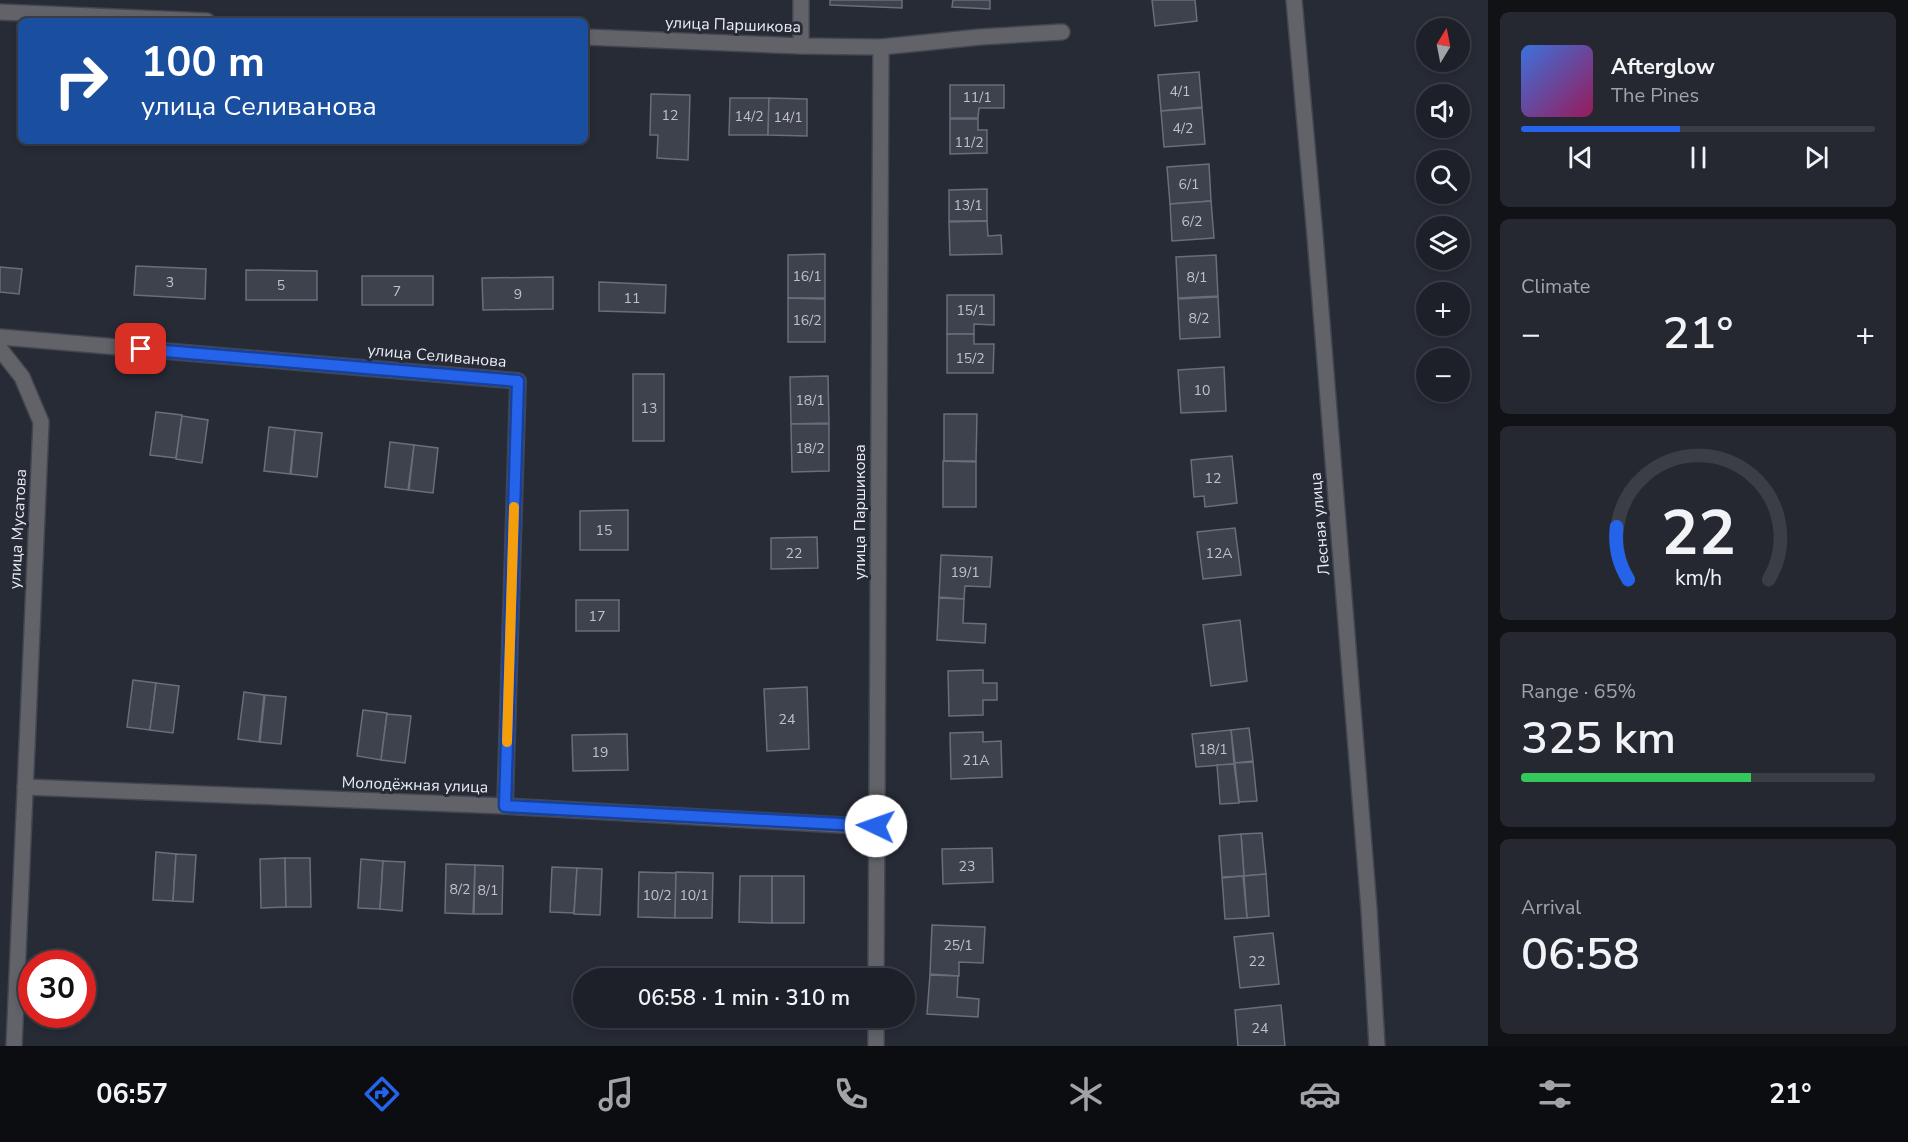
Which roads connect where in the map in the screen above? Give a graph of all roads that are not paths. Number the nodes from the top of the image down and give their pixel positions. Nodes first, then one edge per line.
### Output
1 (801, 0) edge
2 (1293, 0) edge
3 (0, 12) edge
4 (138, 18) edge
5 (1062, 32) dead end
6 (588, 37) edge
7 (801, 46) junction
8 (881, 47) junction
9 (0, 337) edge
10 (0, 349) edge
11 (25, 788) junction
12 (505, 806) junction
13 (876, 826) junction
14 (876, 968) edge
15 (876, 1028) edge
16 (14, 1046) edge
17 (876, 1046) edge
18 (1377, 1046) edge

1 - 7 street
2 - 18 street, Лесная улица
3 - 4 street
5 - 8 street, улица Паршикова
6 - 7 street, улица Паршикова
7 - 8 street, улица Паршикова
8 - 13 street, улица Паршикова
9 - 12 street, улица Селиванова
10 - 11 street, улица Мусатова
11 - 12 street, Молодёжная улица
11 - 16 street, улица Мусатова
12 - 13 street, Молодёжная улица
13 - 14 street, улица Паршикова
15 - 17 street

